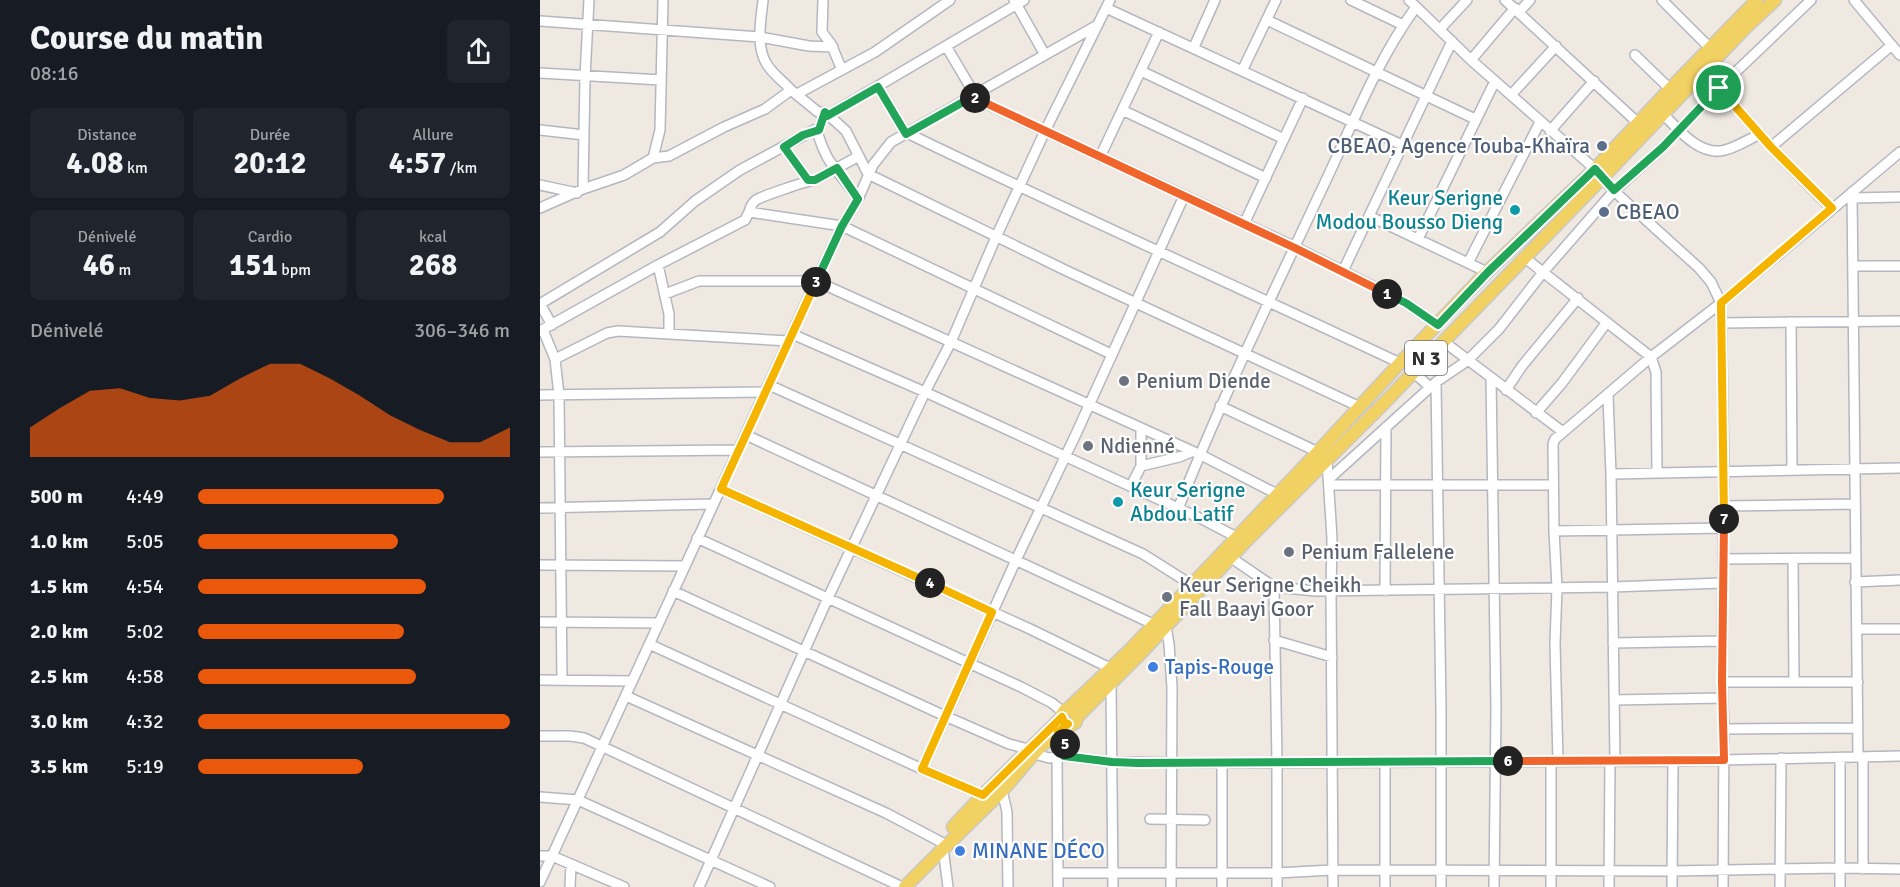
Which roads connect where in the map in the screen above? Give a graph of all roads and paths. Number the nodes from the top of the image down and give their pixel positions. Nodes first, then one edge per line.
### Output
1 (589, 0) edge
2 (663, 0) edge
3 (763, 0) edge
4 (823, 0) edge
5 (950, 0) edge
6 (1215, 0) edge
7 (1276, 0) edge
8 (1351, 0) edge
9 (1467, 0) edge
10 (1506, 0) edge
11 (1530, 0) edge
12 (1662, 0) edge
13 (1757, 0) edge
14 (1775, 0) edge
15 (1811, 0) edge
16 (1854, 0) edge
17 (1018, 2) edge
18 (1108, 4) edge
19 (1412, 4) edge
20 (1517, 10) junction
21 (1267, 20) junction
22 (540, 21) edge
23 (588, 24) junction
24 (1403, 25) junction
25 (1096, 26) junction
26 (1440, 29) junction
27 (661, 30) junction
28 (1159, 32) junction
29 (759, 37) junction
30 (1452, 41) junction
31 (1892, 45) junction
32 (946, 46) junction
33 (1556, 46) junction
34 (833, 47) junction
35 (1194, 47) junction
36 (1714, 52) junction
37 (1045, 55) junction
38 (1635, 55) dead end
39 (1900, 55) edge
40 (1471, 60) junction
41 (1243, 69) junction
42 (842, 70) junction
43 (1141, 71) junction
44 (1378, 72) junction
45 (540, 73) edge
46 (585, 77) junction
47 (661, 80) junction
48 (1495, 81) junction
49 (1594, 81) junction
50 (878, 87) junction
51 (1719, 88) junction
52 (1670, 89) junction
53 (794, 92) junction
54 (1511, 95) junction
55 (973, 96) junction
56 (1426, 96) junction
57 (1303, 98) junction
58 (1122, 110) junction
59 (826, 114) junction
60 (1663, 114) junction
61 (1475, 119) junction
62 (1354, 122) junction
63 (1540, 122) junction
64 (1638, 123) junction
65 (816, 129) junction
66 (1678, 129) junction
67 (540, 130) edge
68 (1045, 131) junction
69 (1550, 131) junction
70 (907, 134) junction
71 (1760, 134) junction
72 (584, 135) junction
73 (1284, 139) junction
74 (1402, 145) junction
75 (784, 147) junction
76 (1771, 147) junction
77 (1900, 152) edge
78 (859, 156) junction
79 (1100, 157) junction
80 (653, 158) junction
81 (837, 168) junction
82 (1599, 173) junction
83 (868, 174) junction
84 (1266, 178) junction
85 (808, 180) junction
86 (540, 185) edge
87 (1019, 188) junction
88 (1614, 190) junction
89 (580, 191) junction
90 (1852, 195) junction
91 (1184, 196) junction
92 (1900, 197) edge
93 (858, 199) junction
94 (540, 208) edge
95 (1832, 208) junction
96 (749, 212) junction
97 (1369, 216) junction
98 (1244, 224) junction
99 (842, 226) junction
100 (996, 237) junction
101 (1418, 239) junction
102 (1295, 248) junction
103 (1159, 250) junction
104 (1525, 258) junction
105 (1468, 263) junction
106 (658, 265) junction
107 (1853, 266) junction
108 (1900, 266) edge
109 (1342, 271) junction
110 (1544, 271) junction
111 (1488, 272) junction
112 (816, 282) junction
113 (974, 289) junction
114 (665, 294) junction
115 (1578, 298) junction
116 (1270, 302) junction
117 (1135, 303) junction
118 (1721, 303) junction
119 (540, 304) edge
120 (1900, 321) edge
121 (1607, 322) junction
122 (1791, 322) junction
123 (1853, 322) junction
124 (1721, 323) junction
125 (1438, 325) junction
126 (545, 329) edge
127 (669, 333) junction
128 (790, 337) junction
129 (1443, 341) junction
130 (951, 342) junction
131 (1112, 354) junction
132 (1246, 354) junction
133 (1651, 357) junction
134 (555, 359) junction
135 (1467, 361) junction
136 (1400, 363) junction
137 (1413, 372) junction
138 (1491, 378) junction
139 (1433, 384) junction
140 (768, 388) junction
141 (1506, 390) junction
142 (925, 392) junction
143 (560, 394) junction
144 (540, 395) edge
145 (1608, 396) junction
146 (1089, 405) junction
147 (1220, 406) junction
148 (1359, 407) junction
149 (1536, 413) junction
150 (1386, 427) junction
151 (1141, 430) junction
152 (1563, 432) junction
153 (746, 435) junction
154 (901, 444) junction
155 (739, 450) junction
156 (560, 451) junction
157 (540, 452) edge
158 (1196, 454) junction
159 (1323, 456) junction
160 (1065, 457) junction
161 (1141, 466) junction
162 (1854, 468) junction
163 (1900, 468) edge
164 (1792, 470) junction
165 (1724, 472) junction
166 (1657, 473) junction
167 (1611, 474) junction
168 (1330, 482) junction
169 (1493, 485) junction
170 (1553, 485) junction
171 (1131, 486) junction
172 (1385, 486) junction
173 (1438, 486) junction
174 (721, 489) junction
175 (1277, 494) junction
176 (876, 496) junction
177 (713, 504) junction
178 (1854, 504) junction
179 (1724, 506) junction
180 (540, 508) edge
181 (561, 508) junction
182 (1040, 508) junction
183 (1178, 509) junction
184 (1724, 528) junction
185 (1612, 529) junction
186 (1554, 531) junction
187 (697, 538) junction
188 (1241, 539) junction
189 (852, 548) junction
190 (1230, 557) junction
191 (1855, 558) junction
192 (1723, 559) junction
193 (1793, 559) junction
194 (1016, 560) junction
195 (562, 565) junction
196 (540, 566) edge
197 (685, 566) junction
198 (1900, 580) edge
199 (1855, 582) junction
200 (1722, 583) junction
201 (1192, 585) junction
202 (1274, 587) junction
203 (1557, 587) junction
204 (1612, 587) junction
205 (1493, 588) junction
206 (1438, 589) junction
207 (1331, 590) junction
208 (673, 591) junction
209 (1385, 591) junction
210 (827, 600) junction
211 (992, 612) junction
212 (540, 622) edge
213 (562, 622) junction
214 (659, 623) junction
215 (1153, 624) junction
216 (1166, 626) junction
217 (1857, 629) junction
218 (1900, 629) edge
219 (1274, 640) junction
220 (1722, 641) junction
221 (650, 644) junction
222 (1613, 644) junction
223 (804, 652) junction
224 (1332, 657) junction
225 (969, 664) junction
226 (1110, 668) junction
227 (540, 680) edge
228 (562, 680) junction
229 (632, 681) junction
230 (1794, 681) junction
231 (1722, 682) junction
232 (1858, 682) junction
233 (1111, 684) junction
234 (626, 696) junction
235 (1722, 698) junction
236 (1614, 700) junction
237 (780, 705) junction
238 (945, 716) junction
239 (1066, 718) junction
240 (1858, 728) junction
241 (1724, 729) junction
242 (540, 736) edge
243 (604, 747) junction
244 (1032, 751) junction
245 (758, 754) junction
246 (1900, 756) edge
247 (1060, 757) junction
248 (1860, 757) junction
249 (1781, 758) junction
250 (1840, 758) junction
251 (1724, 760) junction
252 (1441, 761) junction
253 (1496, 761) junction
254 (1555, 761) junction
255 (1612, 761) junction
256 (1673, 761) junction
257 (1112, 762) junction
258 (1170, 762) junction
259 (1332, 762) junction
260 (1385, 762) junction
261 (1222, 763) junction
262 (1277, 763) junction
263 (922, 769) junction
264 (1002, 790) junction
265 (983, 795) junction
266 (540, 797) edge
267 (578, 800) junction
268 (733, 808) junction
269 (1150, 819) dead end
270 (1170, 820) junction
271 (1205, 820) dead end
272 (942, 845) junction
273 (540, 855) edge
274 (552, 856) junction
275 (711, 859) junction
276 (571, 864) junction
277 (1840, 868) junction
278 (1863, 868) junction
279 (1780, 869) junction
280 (1900, 869) edge
281 (1332, 870) junction
282 (1385, 870) junction
283 (1551, 870) junction
284 (1609, 870) junction
285 (1724, 870) junction
286 (1442, 871) junction
287 (1494, 871) junction
288 (1672, 871) junction
289 (1171, 872) junction
290 (1059, 873) junction
291 (1113, 873) junction
292 (1222, 873) junction
293 (1277, 873) junction
294 (540, 882) edge
295 (900, 886) edge
296 (570, 887) edge
297 (624, 887) edge
298 (699, 887) edge
299 (770, 887) edge
300 (948, 887) edge
301 (1008, 887) edge
302 (1058, 887) edge
303 (1113, 887) edge
304 (1171, 887) edge
305 (1222, 887) edge
306 (1277, 887) edge
307 (1333, 887) edge
308 (1385, 887) edge
309 (1441, 887) edge
310 (1494, 887) edge
311 (1551, 887) edge
312 (1609, 887) edge
313 (1672, 887) edge
314 (1724, 887) edge
315 (1780, 887) edge
316 (1840, 887) edge

1 - 23 street
2 - 27 street
3 - 29 street
4 - 34 street
5 - 42 street
6 - 35 street
7 - 21 street
8 - 24 street
9 - 26 street
10 - 20 street
11 - 20 street
12 - 36 street
13 - 36 main road, N 3
14 - 36 main road, N 3
15 - 51 street
16 - 31 street
17 - 32 street
17 - 37 street
18 - 25 street
18 - 28 street
19 - 24 street
19 - 26 street
20 - 33 street
20 - 40 street
21 - 41 street
21 - 44 street
22 - 23 street
23 - 27 street
23 - 46 street
24 - 44 street
25 - 37 street
25 - 68 street
26 - 30 street
27 - 29 street
27 - 47 street
28 - 35 street
28 - 43 street
29 - 34 street
29 - 53 street
30 - 40 street
30 - 56 street
31 - 39 street
31 - 76 street
32 - 50 street
32 - 55 street
33 - 49 street
33 - 54 street
34 - 42 street
35 - 41 street
36 - 52 main road, N 3
36 - 60 main road, N 3
37 - 55 street
38 - 52 street
40 - 48 street
41 - 57 street
42 - 53 street
43 - 58 street
43 - 73 street
44 - 56 street
44 - 62 street
45 - 46 street
46 - 47 street
46 - 72 street
47 - 80 street
48 - 54 street
48 - 61 street
49 - 64 street
49 - 69 street
50 - 59 street
50 - 70 street
51 - 66 street
51 - 71 street
52 - 64 main road, N 3
53 - 59 street
53 - 80 street
54 - 63 street
55 - 68 street
55 - 70 street
56 - 61 street
56 - 74 street
57 - 62 street
57 - 73 street
58 - 79 street
58 - 84 street
59 - 65 street
59 - 78 street
60 - 66 street
60 - 82 main road, N 3
61 - 101 street
62 - 74 street
62 - 102 street
63 - 69 street
63 - 105 street
64 - 82 main road, N 3
65 - 75 street
65 - 81 street
66 - 71 street
66 - 88 street
67 - 72 street
68 - 79 street
68 - 87 street
69 - 82 street
70 - 83 street
70 - 87 street
71 - 76 street
72 - 89 street
73 - 84 street
74 - 97 street
75 - 85 street
75 - 119 street
76 - 95 street
77 - 90 street
78 - 81 street
78 - 83 street
79 - 91 street
80 - 89 street
81 - 85 street
81 - 93 street
82 - 88 street
82 - 104 main road, N 3
82 - 111 main road, N 3
83 - 93 street
83 - 100 street
84 - 98 street
85 - 96 street
86 - 89 street
87 - 100 street
87 - 103 street
88 - 110 street
88 - 118 street
89 - 94 street
90 - 92 street
90 - 95 street
90 - 107 street
91 - 98 street
91 - 103 street
93 - 99 street
95 - 118 street
96 - 99 street
96 - 106 street
97 - 101 street
97 - 109 street
98 - 102 street
99 - 112 street
99 - 113 street
100 - 113 street
100 - 117 street
101 - 105 street
102 - 109 street
102 - 116 street
103 - 116 street
103 - 117 street
104 - 110 street
104 - 129 main road, N 3
105 - 111 street
106 - 114 street
106 - 126 street
107 - 108 street
107 - 123 street
109 - 125 street
110 - 115 street
110 - 135 street
111 - 125 main road, N 3
112 - 114 street
112 - 128 street
112 - 130 street
113 - 130 street
113 - 131 street
114 - 127 street
115 - 121 street
115 - 141 street
116 - 132 street
116 - 136 street
117 - 131 street
117 - 132 street
118 - 124 street
118 - 133 street
119 - 126 street
120 - 123 street
121 - 133 street
121 - 149 street
122 - 123 street
122 - 124 street
122 - 164 street
123 - 162 street
124 - 165 street
125 - 136 main road, N 3
126 - 134 street
127 - 128 street
127 - 134 street
128 - 140 street
128 - 142 street
129 - 135 street
129 - 137 main road, N 3
130 - 142 street
130 - 146 street
131 - 146 street
132 - 147 street
132 - 148 street
133 - 145 street
133 - 166 street
134 - 143 street
135 - 138 street
135 - 139 street
136 - 148 main road, N 3
137 - 139 street
137 - 159 main road, N 3
138 - 141 street
138 - 169 street
139 - 150 street
139 - 173 street
140 - 143 street
140 - 153 street
140 - 154 street
141 - 149 street
142 - 154 street
142 - 160 street
143 - 144 street
143 - 156 street
145 - 152 street
145 - 167 street
146 - 151 street
146 - 160 street
147 - 158 street
147 - 159 street
148 - 159 main road, N 3
149 - 152 street
150 - 168 street
150 - 172 street
151 - 158 street
151 - 161 street
152 - 170 street
153 - 155 street
153 - 176 street
154 - 176 street
154 - 182 street
155 - 156 street
155 - 174 street
156 - 157 street
156 - 181 street
158 - 161 street
158 - 175 street
158 - 183 street
159 - 168 street
159 - 175 main road, N 3
159 - 188 main road, N 3
160 - 171 street
160 - 182 street
161 - 171 street
162 - 163 street
162 - 164 street
162 - 178 street
164 - 165 street
165 - 166 street
165 - 179 street
166 - 167 street
167 - 185 street
168 - 172 street
168 - 207 street
169 - 170 street
169 - 173 street
169 - 205 street
170 - 186 street
171 - 183 street
172 - 173 street
172 - 209 street
173 - 206 street
174 - 177 street
174 - 189 street
175 - 188 main road, N 3
176 - 189 street
176 - 194 street
177 - 181 street
177 - 187 street
178 - 179 street
178 - 191 street
179 - 184 street
180 - 181 street
181 - 195 street
182 - 194 street
182 - 201 street
183 - 188 street
184 - 185 street
184 - 192 street
185 - 186 street
185 - 204 street
186 - 203 street
187 - 197 street
187 - 210 street
188 - 190 main road, N 3
188 - 201 main road, N 3
189 - 210 street
189 - 211 street
190 - 202 street
190 - 216 main road, N 3
191 - 193 street
191 - 199 street
192 - 193 street
192 - 200 street
193 - 230 street
194 - 211 street
194 - 215 street
195 - 196 street
195 - 197 street
195 - 213 street
197 - 208 street
198 - 199 street
199 - 217 street
200 - 204 street
200 - 220 street
201 - 215 main road, N 3
202 - 207 street
202 - 219 street
203 - 204 street
203 - 205 street
203 - 254 street
204 - 222 street
205 - 206 street
205 - 253 street
206 - 209 street
206 - 252 street
207 - 209 street
207 - 224 street
208 - 214 street
208 - 223 street
210 - 223 street
210 - 225 street
211 - 225 street
211 - 226 street
212 - 213 street
213 - 214 street
213 - 228 street
214 - 221 street
215 - 226 main road, N 3
216 - 233 main road, N 3
216 - 258 street
217 - 218 street
217 - 232 street
219 - 224 street
219 - 262 street
220 - 222 street
220 - 231 street
221 - 229 street
221 - 237 street
222 - 236 street
223 - 237 street
223 - 238 street
224 - 259 street
225 - 238 street
225 - 239 street
226 - 239 main road, N 3
227 - 228 street
228 - 229 street
229 - 234 street
230 - 231 street
230 - 232 street
231 - 235 street
232 - 240 street
233 - 239 main road, N 3
233 - 257 street
234 - 243 street
234 - 245 street
235 - 236 street
235 - 241 street
236 - 255 street
237 - 245 street
237 - 263 street
238 - 244 street
238 - 263 street
239 - 244 main road, N 3
239 - 247 street
240 - 241 street
240 - 248 street
241 - 251 street
242 - 243 street
243 - 267 street
243 - 268 street
244 - 247 street
244 - 264 main road, N 3
244 - 265 main road, N 3
245 - 268 street
245 - 272 street
246 - 248 street
247 - 257 street
247 - 290 street
248 - 250 street
248 - 278 street
249 - 250 street
249 - 251 street
249 - 279 street
250 - 277 street
251 - 256 street
251 - 285 street
252 - 253 street
252 - 260 street
252 - 286 street
253 - 254 street
253 - 287 street
254 - 255 street
254 - 283 street
255 - 256 street
255 - 284 street
256 - 288 street
257 - 258 street
257 - 291 street
258 - 261 street
258 - 270 street
259 - 260 street
259 - 262 street
259 - 281 street
260 - 282 street
261 - 262 street
261 - 292 street
262 - 293 street
263 - 265 street
264 - 272 main road, N 3
264 - 301 street
265 - 272 main road, N 3
266 - 267 street
267 - 274 street
267 - 275 street
268 - 275 street
268 - 295 street
269 - 270 street
270 - 271 street
270 - 289 street
272 - 295 main road, N 3
272 - 300 street
273 - 274 street
274 - 276 street
274 - 294 street
275 - 298 street
275 - 299 street
276 - 296 street
276 - 297 street
277 - 278 street
277 - 279 street
277 - 316 street
278 - 280 street
279 - 285 street
279 - 315 street
281 - 282 street
281 - 293 street
281 - 307 street
282 - 286 street
282 - 308 street
283 - 284 street
283 - 287 street
283 - 311 street
284 - 288 street
284 - 312 street
285 - 288 street
285 - 314 street
286 - 287 street
286 - 309 street
287 - 310 street
288 - 313 street
289 - 291 street
289 - 292 street
289 - 304 street
290 - 291 street
290 - 302 street
291 - 303 street
292 - 293 street
292 - 305 street
293 - 306 street

